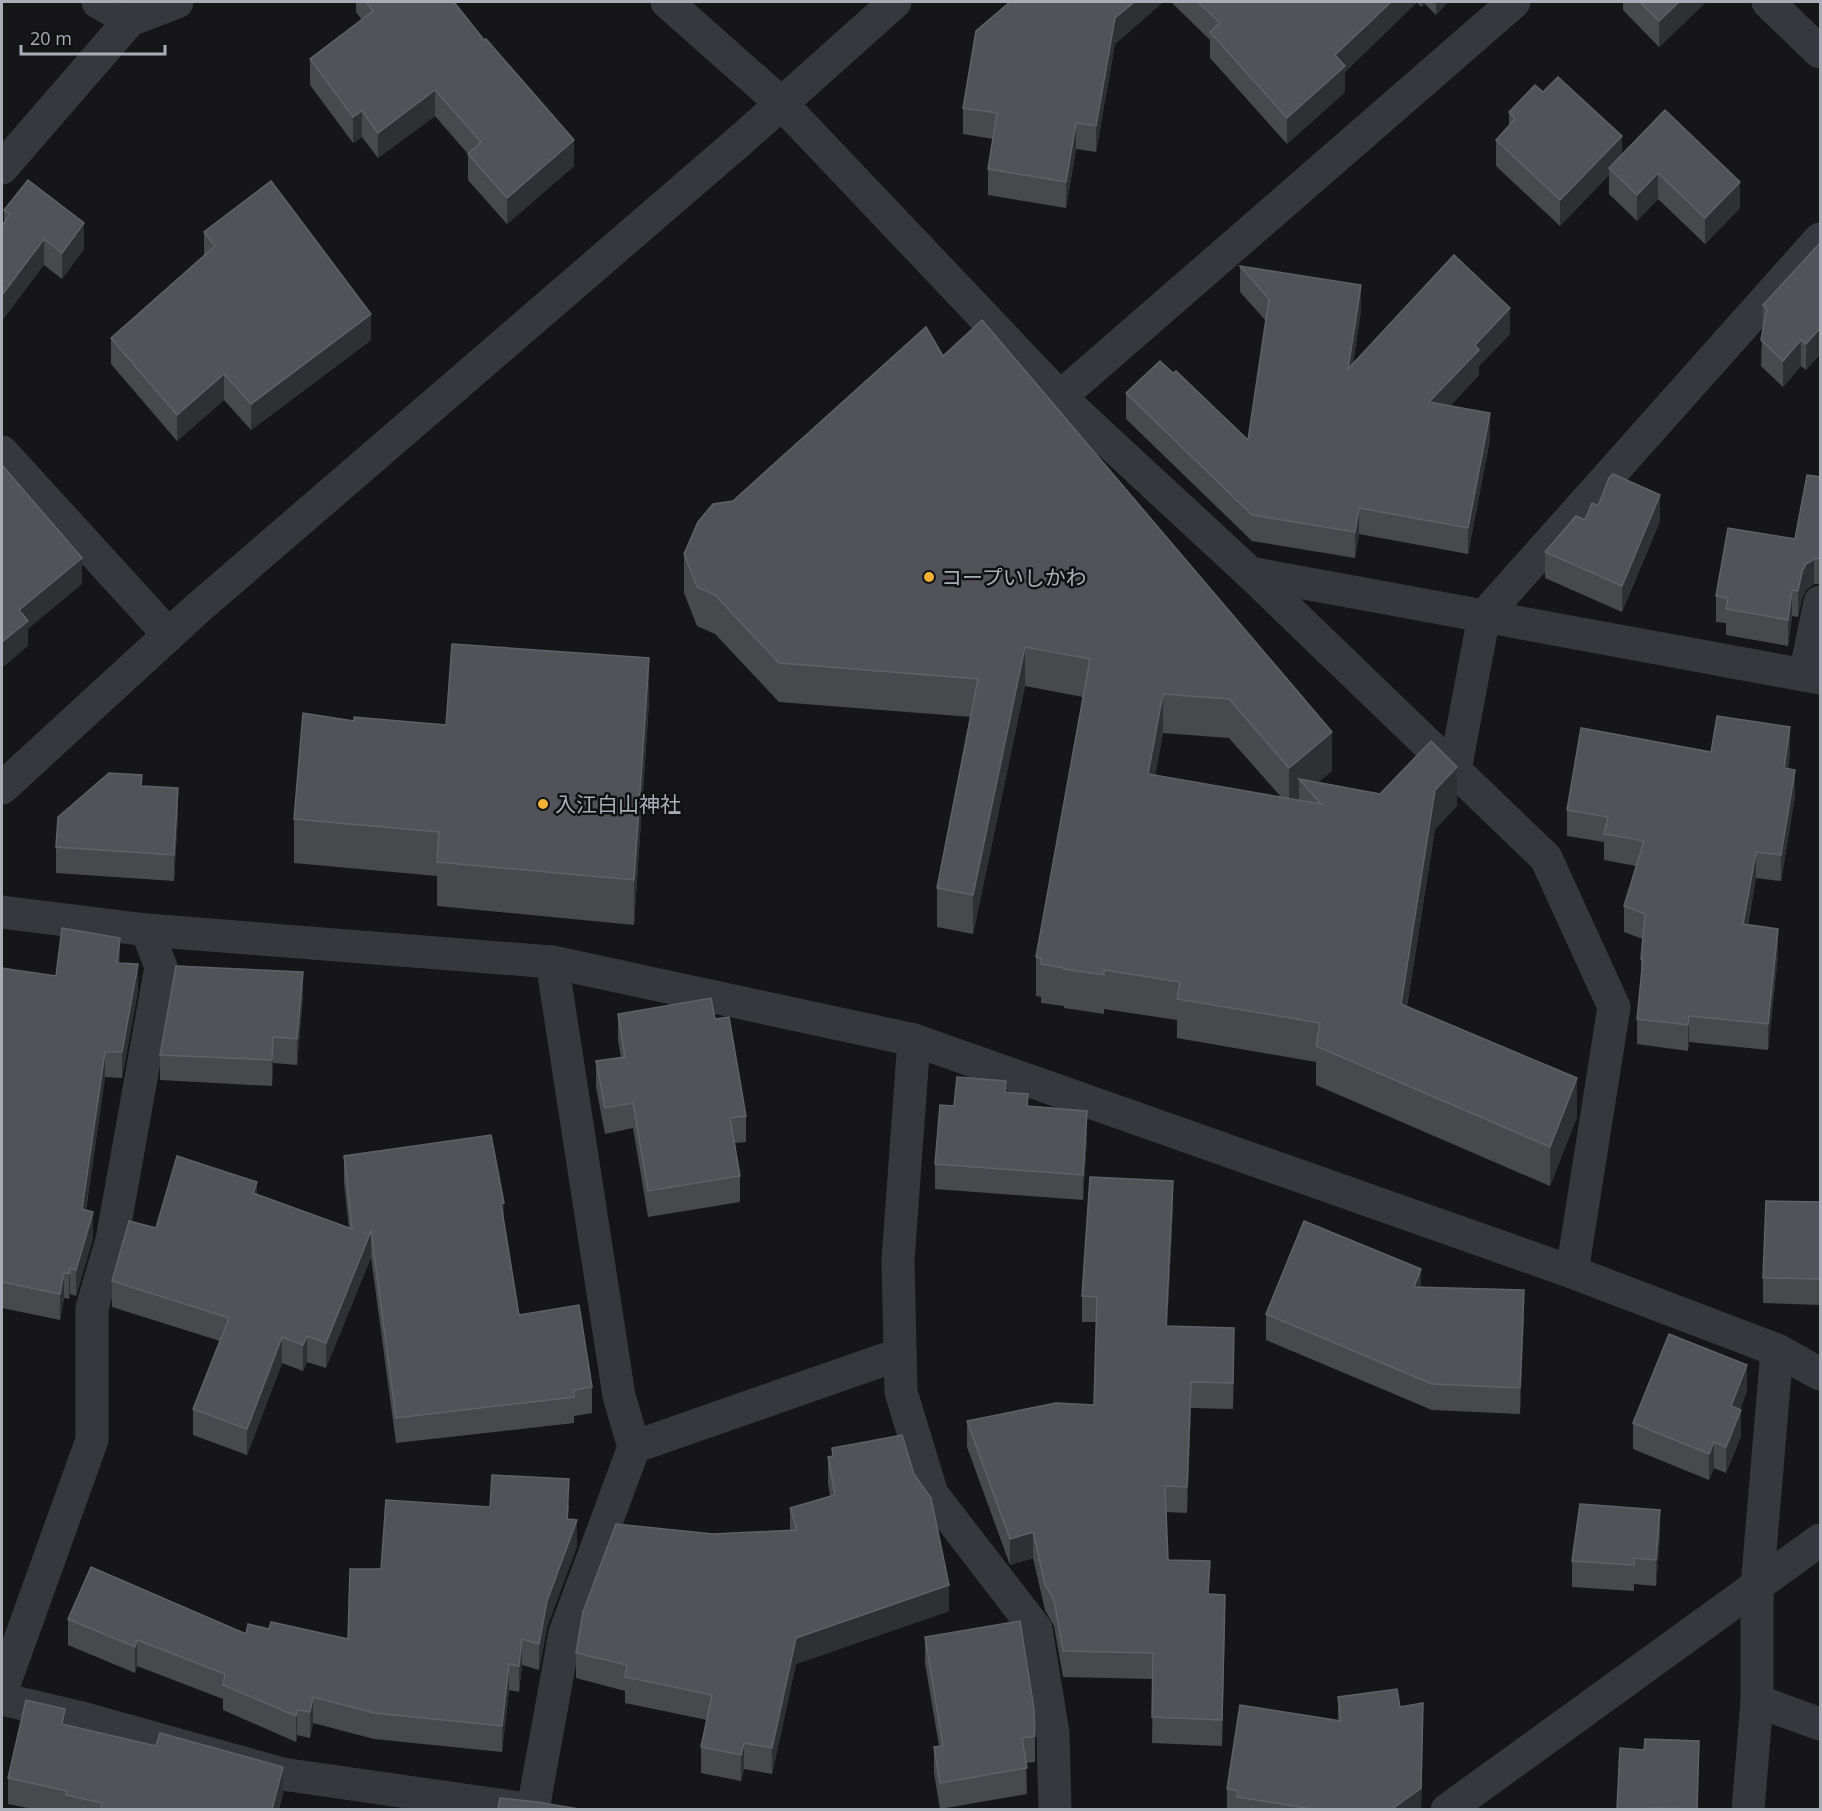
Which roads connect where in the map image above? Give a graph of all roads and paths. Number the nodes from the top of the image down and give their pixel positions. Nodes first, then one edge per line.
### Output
1 (98, 2) edge
2 (177, 2) edge
3 (667, 2) edge
4 (895, 2) edge
5 (1514, 2) edge
6 (1768, 2) edge
7 (130, 20) junction
8 (1821, 52) edge
9 (781, 103) junction
10 (2, 168) edge
11 (1821, 239) edge
12 (1060, 397) junction
13 (2, 452) edge
14 (1250, 573) junction
15 (1821, 602) edge
16 (1484, 616) junction
17 (169, 635) junction
18 (1813, 676) edge
19 (1455, 770) junction
20 (2, 788) edge
21 (2, 912) edge
22 (147, 930) junction
23 (552, 962) junction
24 (914, 1040) junction
25 (1572, 1272) junction
26 (1777, 1350) junction
27 (900, 1354) junction
28 (1821, 1374) edge
29 (634, 1446) junction
30 (1821, 1540) edge
31 (1757, 1587) junction
32 (2, 1690) edge
33 (2, 1700) edge
34 (1757, 1701) junction
35 (1821, 1724) edge
36 (533, 1809) edge
37 (1055, 1809) edge
38 (1447, 1809) edge
39 (1748, 1809) edge

1 - 7 street
2 - 7 street
3 - 9 street
4 - 9 street
5 - 12 street
6 - 8 street
7 - 10 street
9 - 12 street
9 - 17 street
11 - 16 street
12 - 14 street
13 - 17 street
14 - 16 street
14 - 19 street
15 - 18 street
16 - 18 street
16 - 19 street
17 - 20 street
19 - 25 street
21 - 22 street
22 - 23 street
22 - 32 street
23 - 24 street
23 - 29 street
24 - 25 street
24 - 27 street
25 - 26 street
26 - 28 street
26 - 31 street
27 - 29 street
27 - 37 street
29 - 36 street
30 - 31 street
31 - 34 street
31 - 38 street
33 - 36 street
34 - 35 street
34 - 39 street

